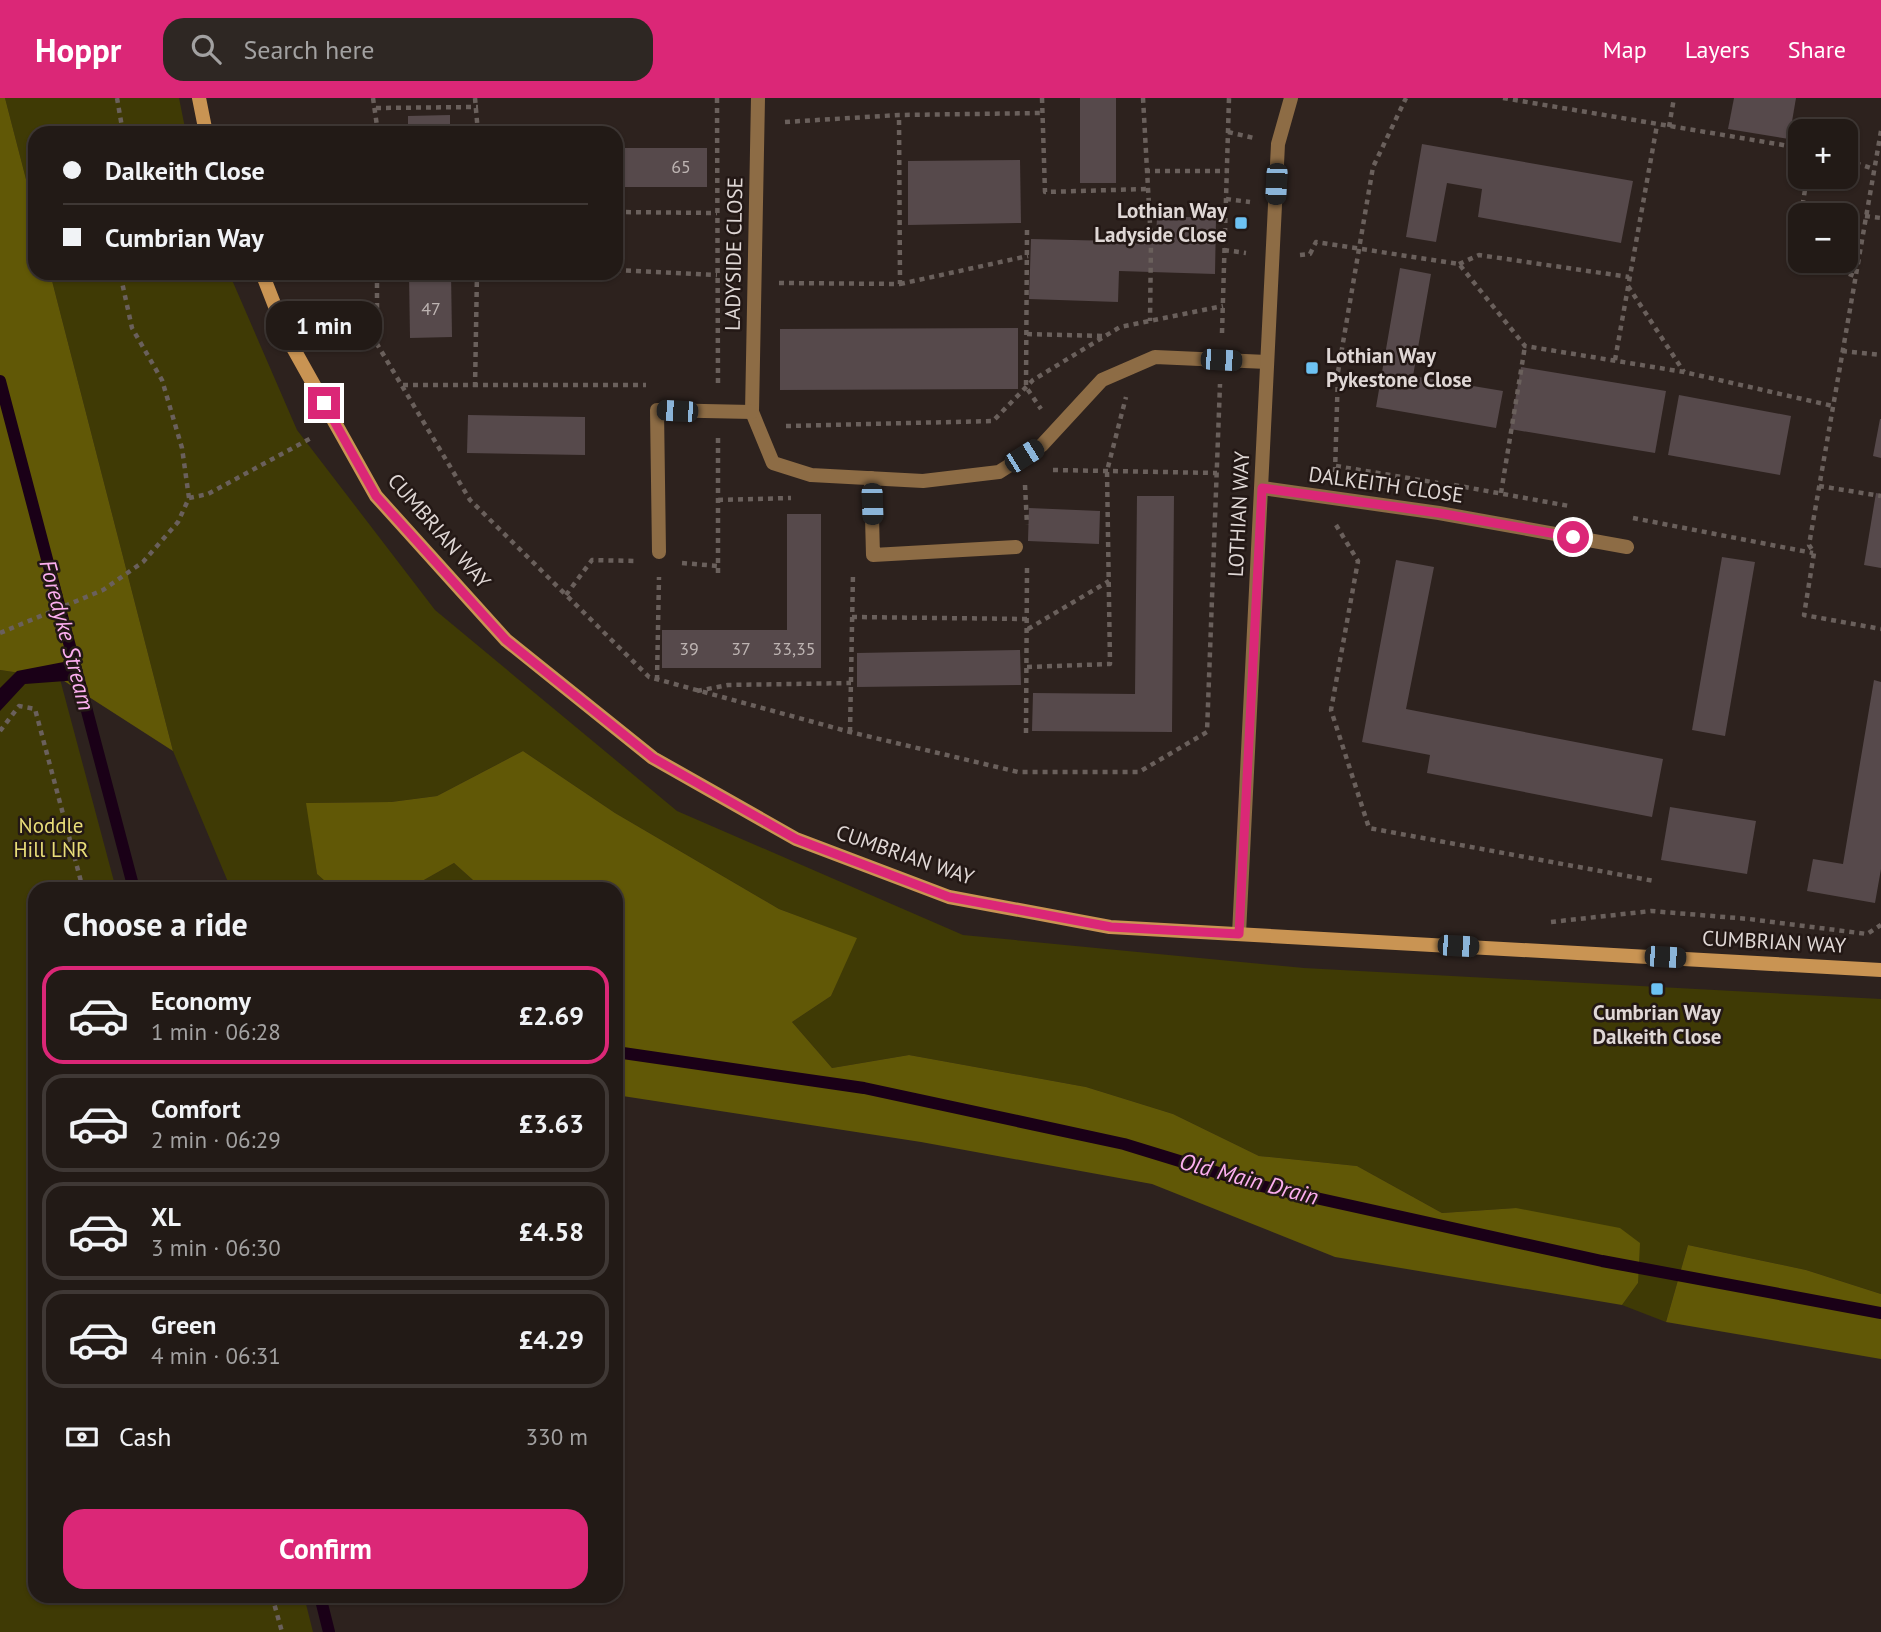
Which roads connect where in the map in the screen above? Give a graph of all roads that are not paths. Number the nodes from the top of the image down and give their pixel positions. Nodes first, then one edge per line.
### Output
1 (199, 98) edge
2 (758, 98) edge
3 (1291, 98) edge
4 (205, 126) edge
5 (265, 280) edge
6 (1267, 362) junction
7 (754, 418) junction
8 (871, 478) junction
9 (1262, 488) junction
10 (1016, 547) dead end
11 (1627, 547) dead end
12 (659, 552) dead end
13 (1239, 934) junction
14 (1881, 970) edge

1 - 4 street
2 - 7 street, LADYSIDE CLOSE
3 - 6 street, LOTHIAN WAY
5 - 13 street, CUMBRIAN WAY
6 - 8 street, LADYSIDE CLOSE
6 - 9 street, LOTHIAN WAY
7 - 8 street, LADYSIDE CLOSE
7 - 12 street
8 - 10 street
9 - 11 street, DALKEITH CLOSE
9 - 13 street, LOTHIAN WAY
13 - 14 street, CUMBRIAN WAY

